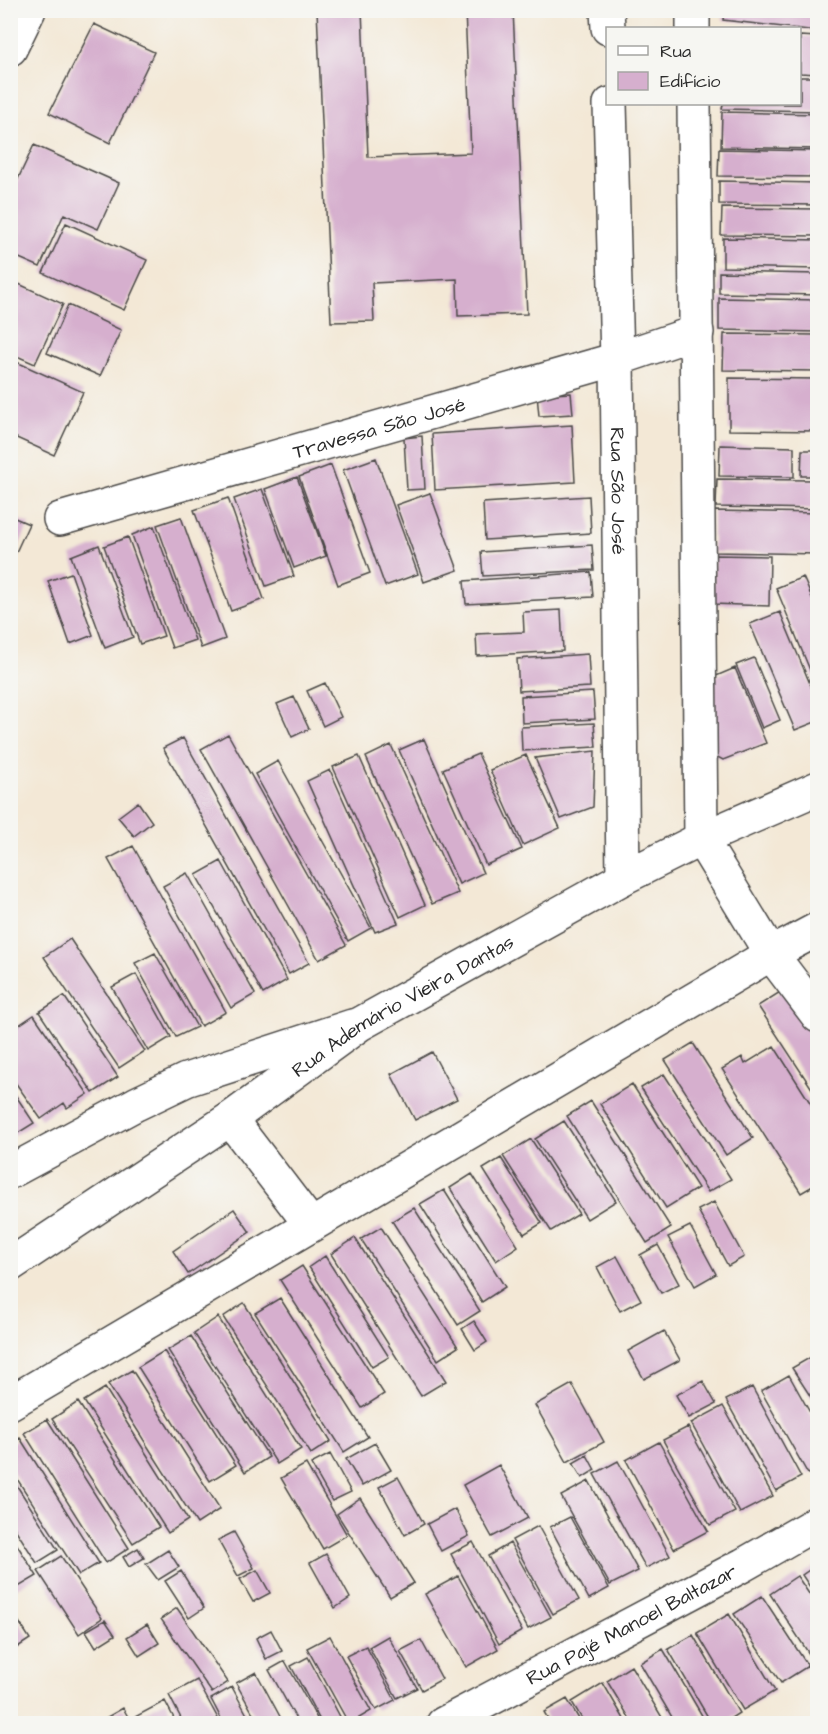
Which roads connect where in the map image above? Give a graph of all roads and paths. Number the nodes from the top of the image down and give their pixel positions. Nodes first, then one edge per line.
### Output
1 (28, 10) edge
2 (607, 10) edge
3 (693, 10) edge
4 (608, 27) edge
5 (693, 27) edge
6 (10, 49) edge
7 (610, 105) edge
8 (694, 105) edge
9 (697, 333) junction
10 (617, 359) junction
11 (60, 519) dead end
12 (818, 788) edge
13 (701, 839) junction
14 (623, 878) junction
15 (818, 929) edge
16 (771, 954) junction
17 (818, 1016) edge
18 (360, 1024) junction
19 (230, 1119) junction
20 (10, 1172) edge
21 (310, 1225) junction
22 (10, 1265) edge
23 (10, 1403) edge
24 (818, 1522) edge
25 (443, 1724) edge

1 - 6 street
2 - 4 street
3 - 5 street
7 - 10 street, Rua São José
8 - 9 street
9 - 10 street, Travessa São José
9 - 13 street
10 - 11 street, Travessa São José
10 - 14 street, Rua São José
12 - 13 street, Rua Ademário Vieira Dantas
13 - 14 street, Rua Ademário Vieira Dantas
13 - 16 street
14 - 18 street, Rua Ademário Vieira Dantas
15 - 16 street
16 - 17 street
16 - 21 street
18 - 19 street, Rua Ademário Vieira Dantas
18 - 20 street
19 - 21 street
19 - 22 street, Rua Ademário Vieira Dantas
21 - 23 street
24 - 25 street, Rua Pajé Manoel Baltazar

